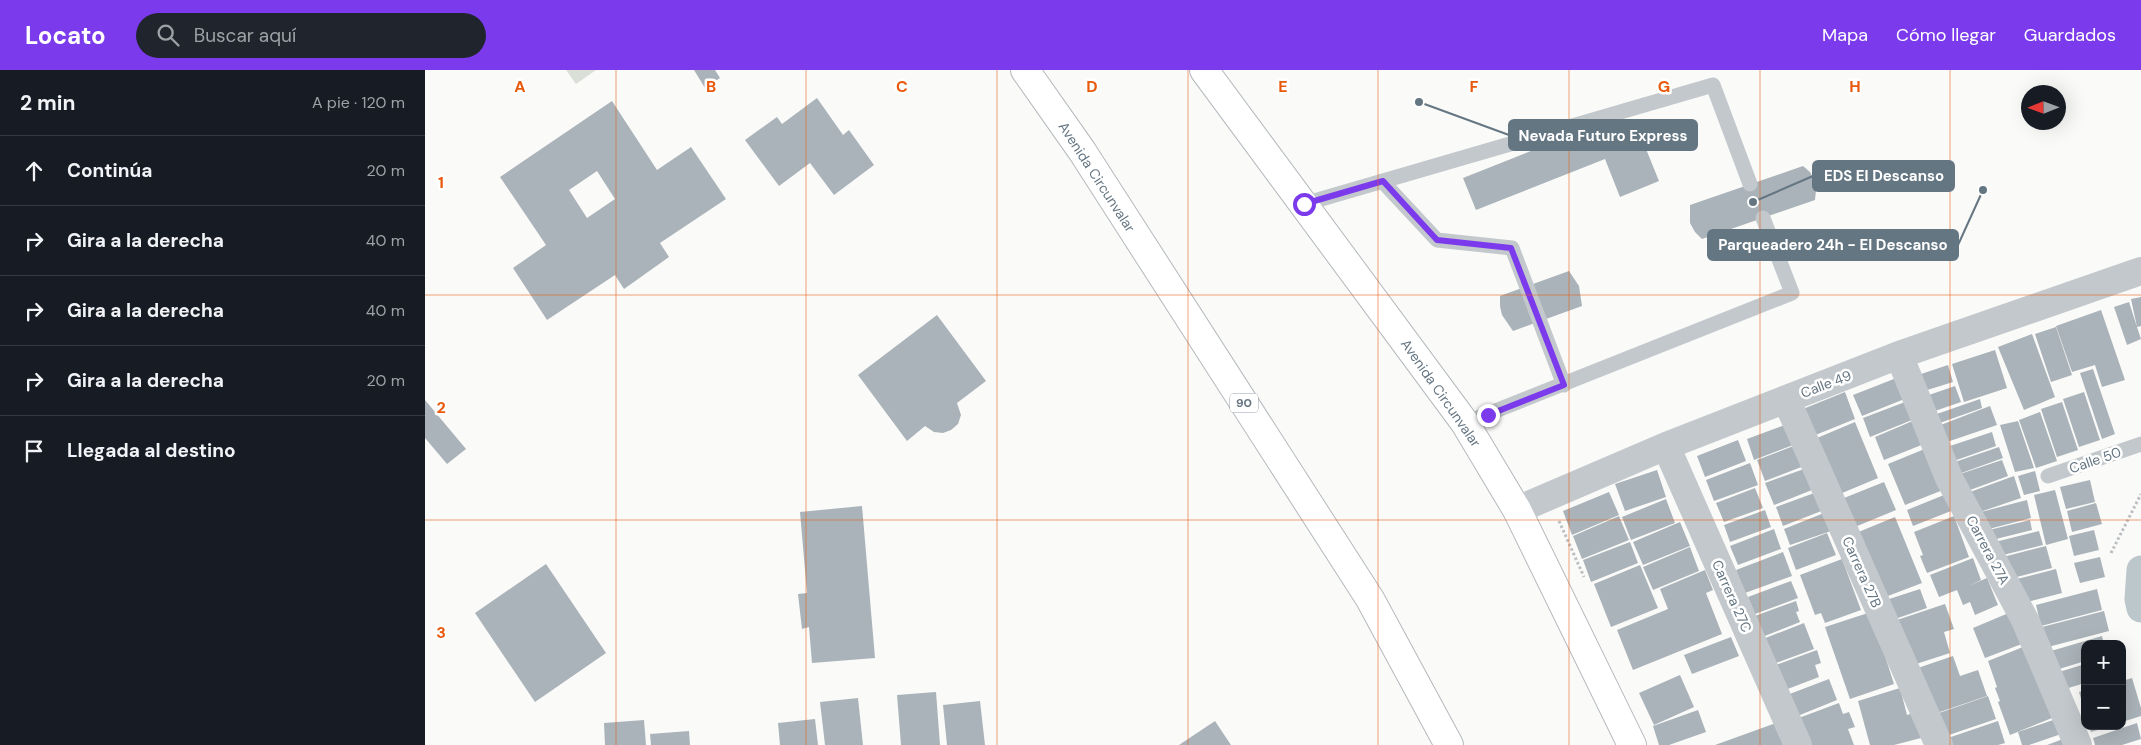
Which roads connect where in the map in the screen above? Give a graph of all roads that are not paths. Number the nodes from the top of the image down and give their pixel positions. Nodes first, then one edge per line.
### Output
1 (1025, 70) edge
2 (1204, 70) edge
3 (1383, 181) junction
4 (1751, 184) dead end
5 (1304, 204) junction
6 (1763, 218) dead end
7 (2141, 271) edge
8 (1899, 355) junction
9 (1564, 385) junction
10 (1786, 399) junction
11 (1465, 423) junction
12 (2141, 444) edge
13 (1666, 446) junction
14 (2048, 476) dead end
15 (1517, 510) junction
16 (1449, 745) edge
17 (1632, 745) edge
18 (1798, 745) edge
19 (1939, 745) edge
20 (2078, 745) edge

1 - 16 highway, Avenida Circunvalar / 90
2 - 5 highway, Avenida Circunvalar
3 - 4 lane
3 - 5 lane
3 - 9 lane
5 - 11 highway, Avenida Circunvalar
6 - 9 lane
7 - 8 street, Calle 49
8 - 10 street, Calle 49
8 - 20 street, Carrera 27A
9 - 11 lane
10 - 13 street, Calle 49
10 - 19 street, Carrera 27B
11 - 15 highway, Avenida Circunvalar
12 - 14 lane, Calle 50
13 - 15 street, Calle 49
13 - 18 street, Carrera 27C
15 - 17 highway, Avenida Circunvalar

